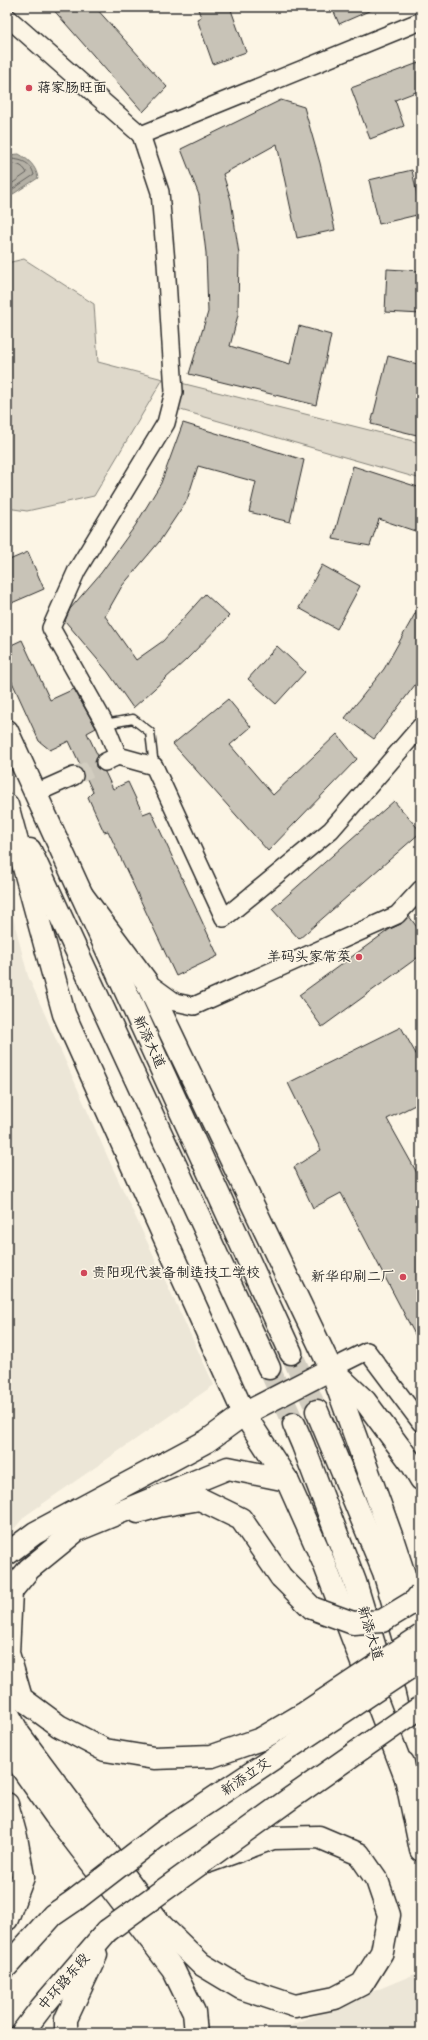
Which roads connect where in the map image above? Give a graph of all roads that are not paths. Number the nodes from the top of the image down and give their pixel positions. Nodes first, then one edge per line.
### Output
1 (15, 7) edge
2 (7, 13) edge
3 (7, 17) edge
4 (421, 20) edge
5 (141, 135) junction
6 (105, 724) junction
7 (421, 726) edge
8 (7, 730) edge
9 (154, 766) junction
10 (74, 776) tunnel mouth
11 (36, 793) junction
12 (7, 800) edge
13 (7, 805) edge
14 (420, 893) edge
15 (82, 895) junction
16 (146, 981) junction
17 (291, 1353) tunnel mouth
18 (268, 1368) tunnel mouth
19 (331, 1369) junction
20 (317, 1411) tunnel mouth
21 (244, 1414) junction
22 (421, 1423) edge
23 (294, 1424) tunnel mouth
24 (421, 1479) edge
25 (287, 1480) junction
26 (77, 1530) junction
27 (7, 1554) edge
28 (421, 1593) edge
29 (9, 1594) edge
30 (421, 1626) edge
31 (421, 1636) edge
32 (421, 1660) edge
33 (421, 1707) edge
34 (7, 1712) edge
35 (7, 1747) edge
36 (406, 1778) junction
37 (7, 1804) edge
38 (421, 1850) edge
39 (196, 1866) junction
40 (7, 1919) edge
41 (108, 1931) junction
42 (7, 1966) edge
43 (22, 2033) edge
44 (66, 2033) edge
45 (196, 2033) edge

1 - 2 street
3 - 5 street
4 - 5 street
5 - 6 street
6 - 9 street
6 - 9 lane
7 - 9 street
8 - 11 main road, 新添大道
10 - 11 street
11 - 15 main road, 新添大道
12 - 18 main road, 新添大道
13 - 21 main road
14 - 16 street
15 - 16 main road
15 - 17 main road, 新添大道
16 - 19 main road
19 - 21 main road
19 - 22 street
19 - 24 main road
19 - 30 main road
20 - 33 main road
21 - 25 main road
21 - 27 main road
23 - 36 main road, 新添大道
25 - 26 main road
25 - 36 main road
26 - 28 main road, bridge
26 - 29 main road
29 - 31 main road, bridge
32 - 42 main road, 新添立交, bridge
33 - 39 main road, bridge
34 - 39 main road, bridge
35 - 45 main road
36 - 38 main road, 新添大道
37 - 40 main road
39 - 41 main road, bridge
41 - 43 main road, 中环路东段
41 - 44 main road

